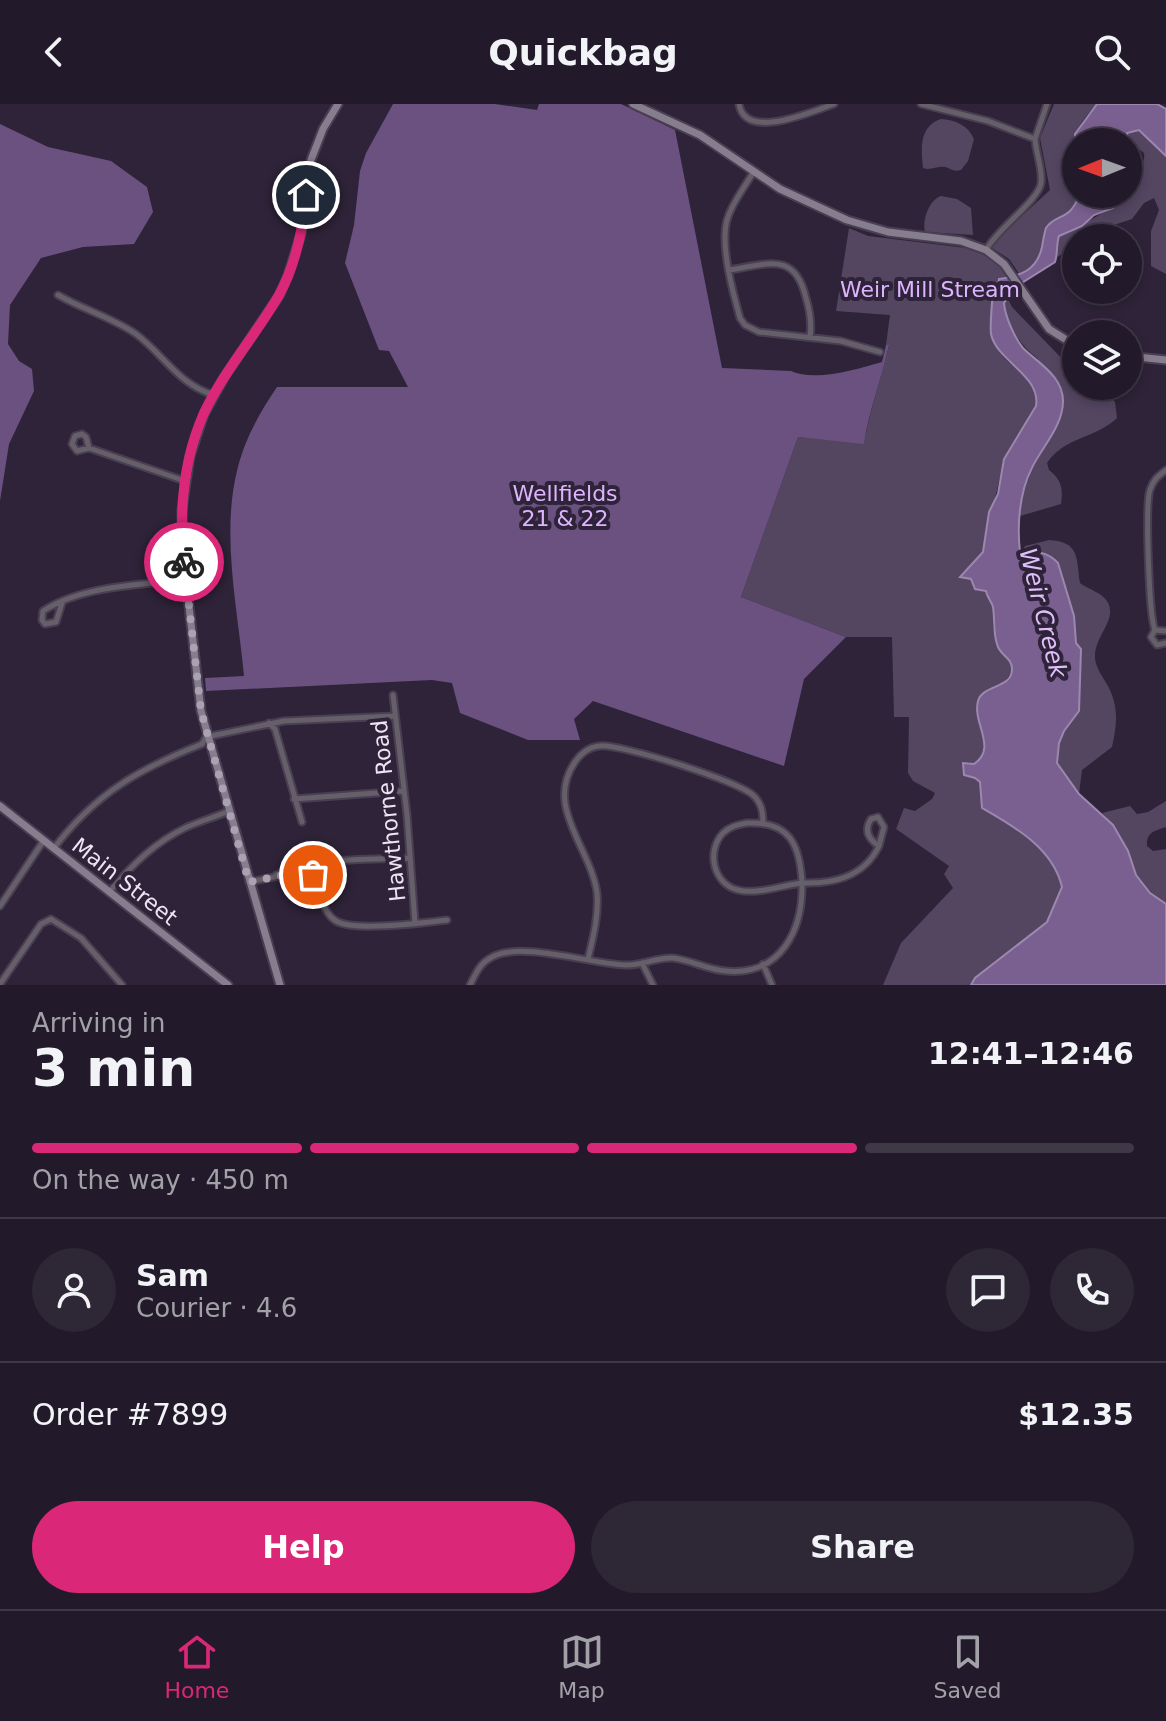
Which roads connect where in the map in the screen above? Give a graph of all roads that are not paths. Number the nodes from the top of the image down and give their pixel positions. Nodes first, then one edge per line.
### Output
1 (338, 104) edge
2 (633, 104) edge
3 (739, 104) edge
4 (834, 104) edge
5 (921, 104) edge
6 (1047, 104) edge
7 (1035, 139) junction
8 (754, 171) junction
9 (986, 250) junction
10 (729, 270) junction
11 (58, 295) dead end
12 (810, 337) junction
13 (1062, 337) edge
14 (880, 352) dead end
15 (1142, 357) edge
16 (1166, 360) edge
17 (214, 395) junction
18 (89, 448) dead end
19 (1166, 470) edge
20 (185, 481) junction
21 (186, 580) junction
22 (62, 603) junction
23 (1155, 630) junction
24 (1166, 631) edge
25 (1166, 643) edge
26 (393, 695) dead end
27 (394, 716) junction
28 (269, 723) junction
29 (206, 737) junction
30 (403, 791) junction
31 (294, 799) junction
32 (0, 806) edge
33 (229, 811) junction
34 (302, 822) dead end
35 (763, 824) junction
36 (44, 840) junction
37 (879, 846) junction
38 (54, 848) junction
39 (410, 858) junction
40 (313, 865) junction
41 (249, 882) junction
42 (802, 883) junction
43 (110, 891) junction
44 (0, 906) edge
45 (447, 920) dead end
46 (415, 923) junction
47 (588, 959) junction
48 (642, 963) junction
49 (763, 964) junction
50 (224, 982) edge
51 (0, 984) edge
52 (122, 985) edge
53 (213, 985) edge
54 (280, 985) edge
55 (470, 985) edge
56 (653, 985) edge
57 (772, 985) edge

1 - 17 main road
2 - 8 main road
3 - 4 street
5 - 7 street
6 - 7 street
7 - 9 street
8 - 9 main road
8 - 10 street
9 - 13 main road
10 - 12 street
10 - 12 street
11 - 17 street
12 - 14 street
15 - 16 main road
17 - 20 main road
18 - 20 street
19 - 23 street
20 - 21 main road
21 - 22 street
21 - 29 main road
22 - 22 street
23 - 24 street
23 - 25 street
26 - 27 street, Hawthorne Road
27 - 28 street
27 - 30 street, Hawthorne Road
28 - 29 street
28 - 31 street
29 - 33 main road
29 - 38 street
30 - 31 street
30 - 39 street, Hawthorne Road
31 - 34 street
32 - 36 main road, Main Street
33 - 41 main road
33 - 43 street
35 - 42 street
35 - 42 street
35 - 47 street
36 - 38 main road, Main Street
36 - 44 street
37 - 37 street
37 - 42 street
38 - 43 main road, Main Street
39 - 40 street
39 - 46 street, Hawthorne Road
40 - 41 street
40 - 46 street
41 - 54 main road
42 - 49 street
43 - 50 main road, Main Street
45 - 46 street
47 - 48 street
47 - 55 street
48 - 49 street
48 - 56 street
49 - 57 street
50 - 53 street
51 - 52 street

